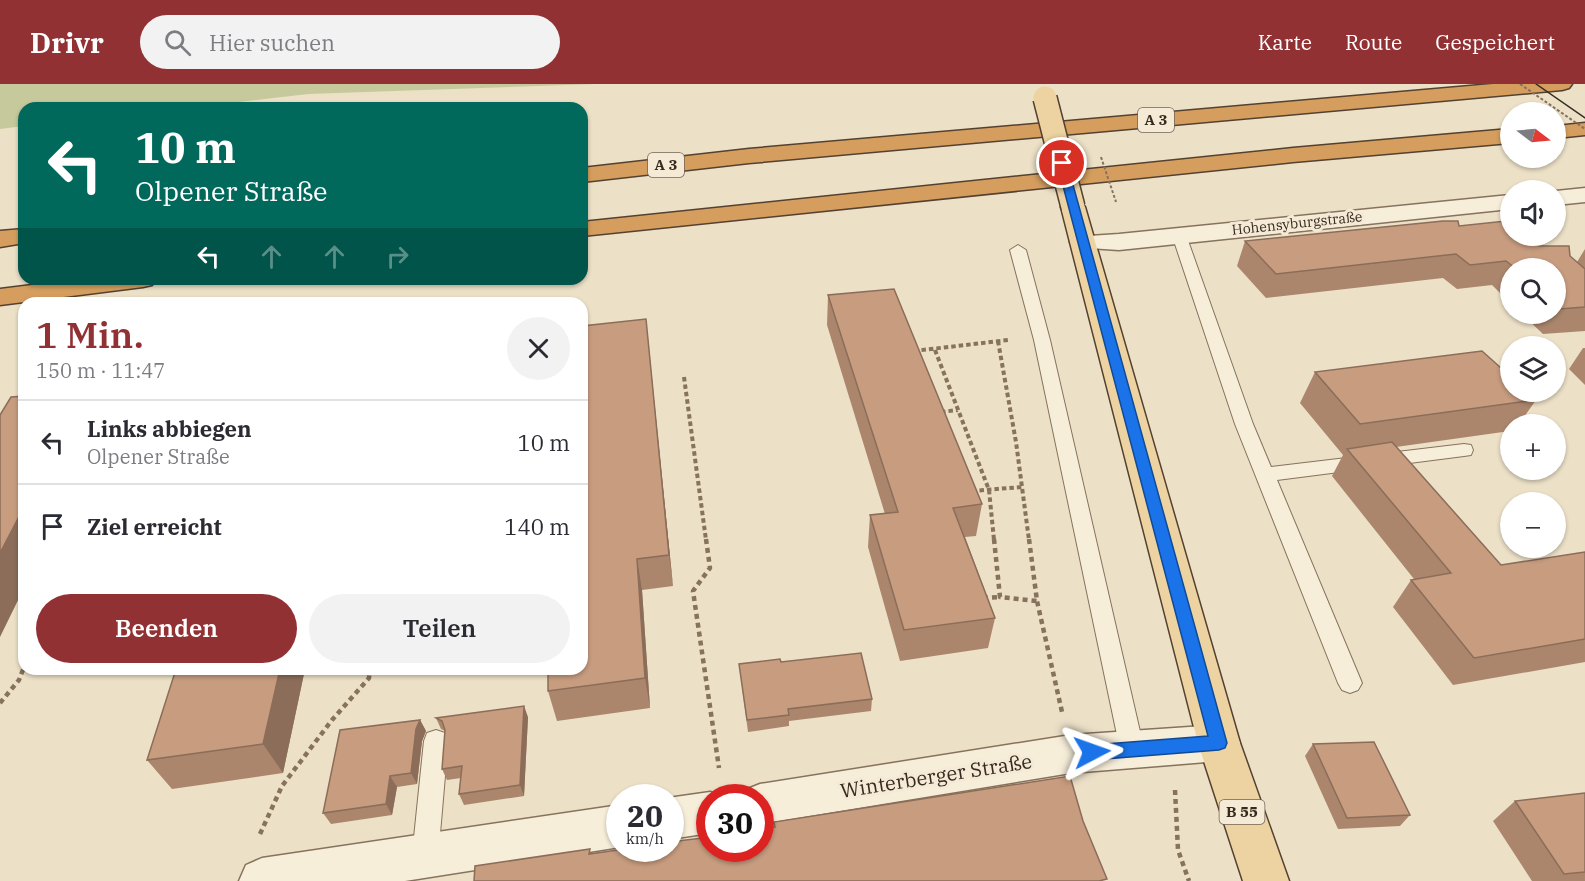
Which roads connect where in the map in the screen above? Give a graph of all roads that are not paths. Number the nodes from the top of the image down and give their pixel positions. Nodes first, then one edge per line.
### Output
1 (1562, 84) edge
2 (1043, 91) edge
3 (1585, 129) edge
4 (1566, 131) edge
5 (1500, 137) edge
6 (588, 174) edge
7 (1585, 195) edge
8 (1566, 197) edge
9 (1500, 203) edge
10 (1484, 204) junction
11 (1500, 218) edge
12 (588, 228) edge
13 (1179, 235) junction
14 (18, 237) edge
15 (0, 239) edge
16 (1083, 242) junction
17 (1018, 250) dead end
18 (95, 285) edge
19 (0, 297) edge
20 (1464, 450) dead end
21 (1264, 475) junction
22 (1350, 683) dead end
23 (436, 741) dead end
24 (1219, 743) junction
25 (1132, 749) junction
26 (774, 802) edge
27 (606, 828) edge
28 (425, 857) junction
29 (262, 881) edge
30 (1266, 881) edge

1 - 6 highway, A 3
2 - 16 main road, B 55, bridge
3 - 4 highway
5 - 12 highway
7 - 8 street
9 - 10 street, Hohensyburgstraße
10 - 11 street
10 - 13 street, Hohensyburgstraße
13 - 16 street, Hohensyburgstraße
13 - 21 lane
14 - 15 highway
16 - 24 main road, B 55
17 - 25 lane
18 - 19 highway
20 - 21 lane
21 - 22 lane
23 - 28 lane
24 - 25 street, Winterberger Straße
24 - 30 main road, B 55
25 - 26 street, Winterberger Straße
27 - 28 street
28 - 29 street

